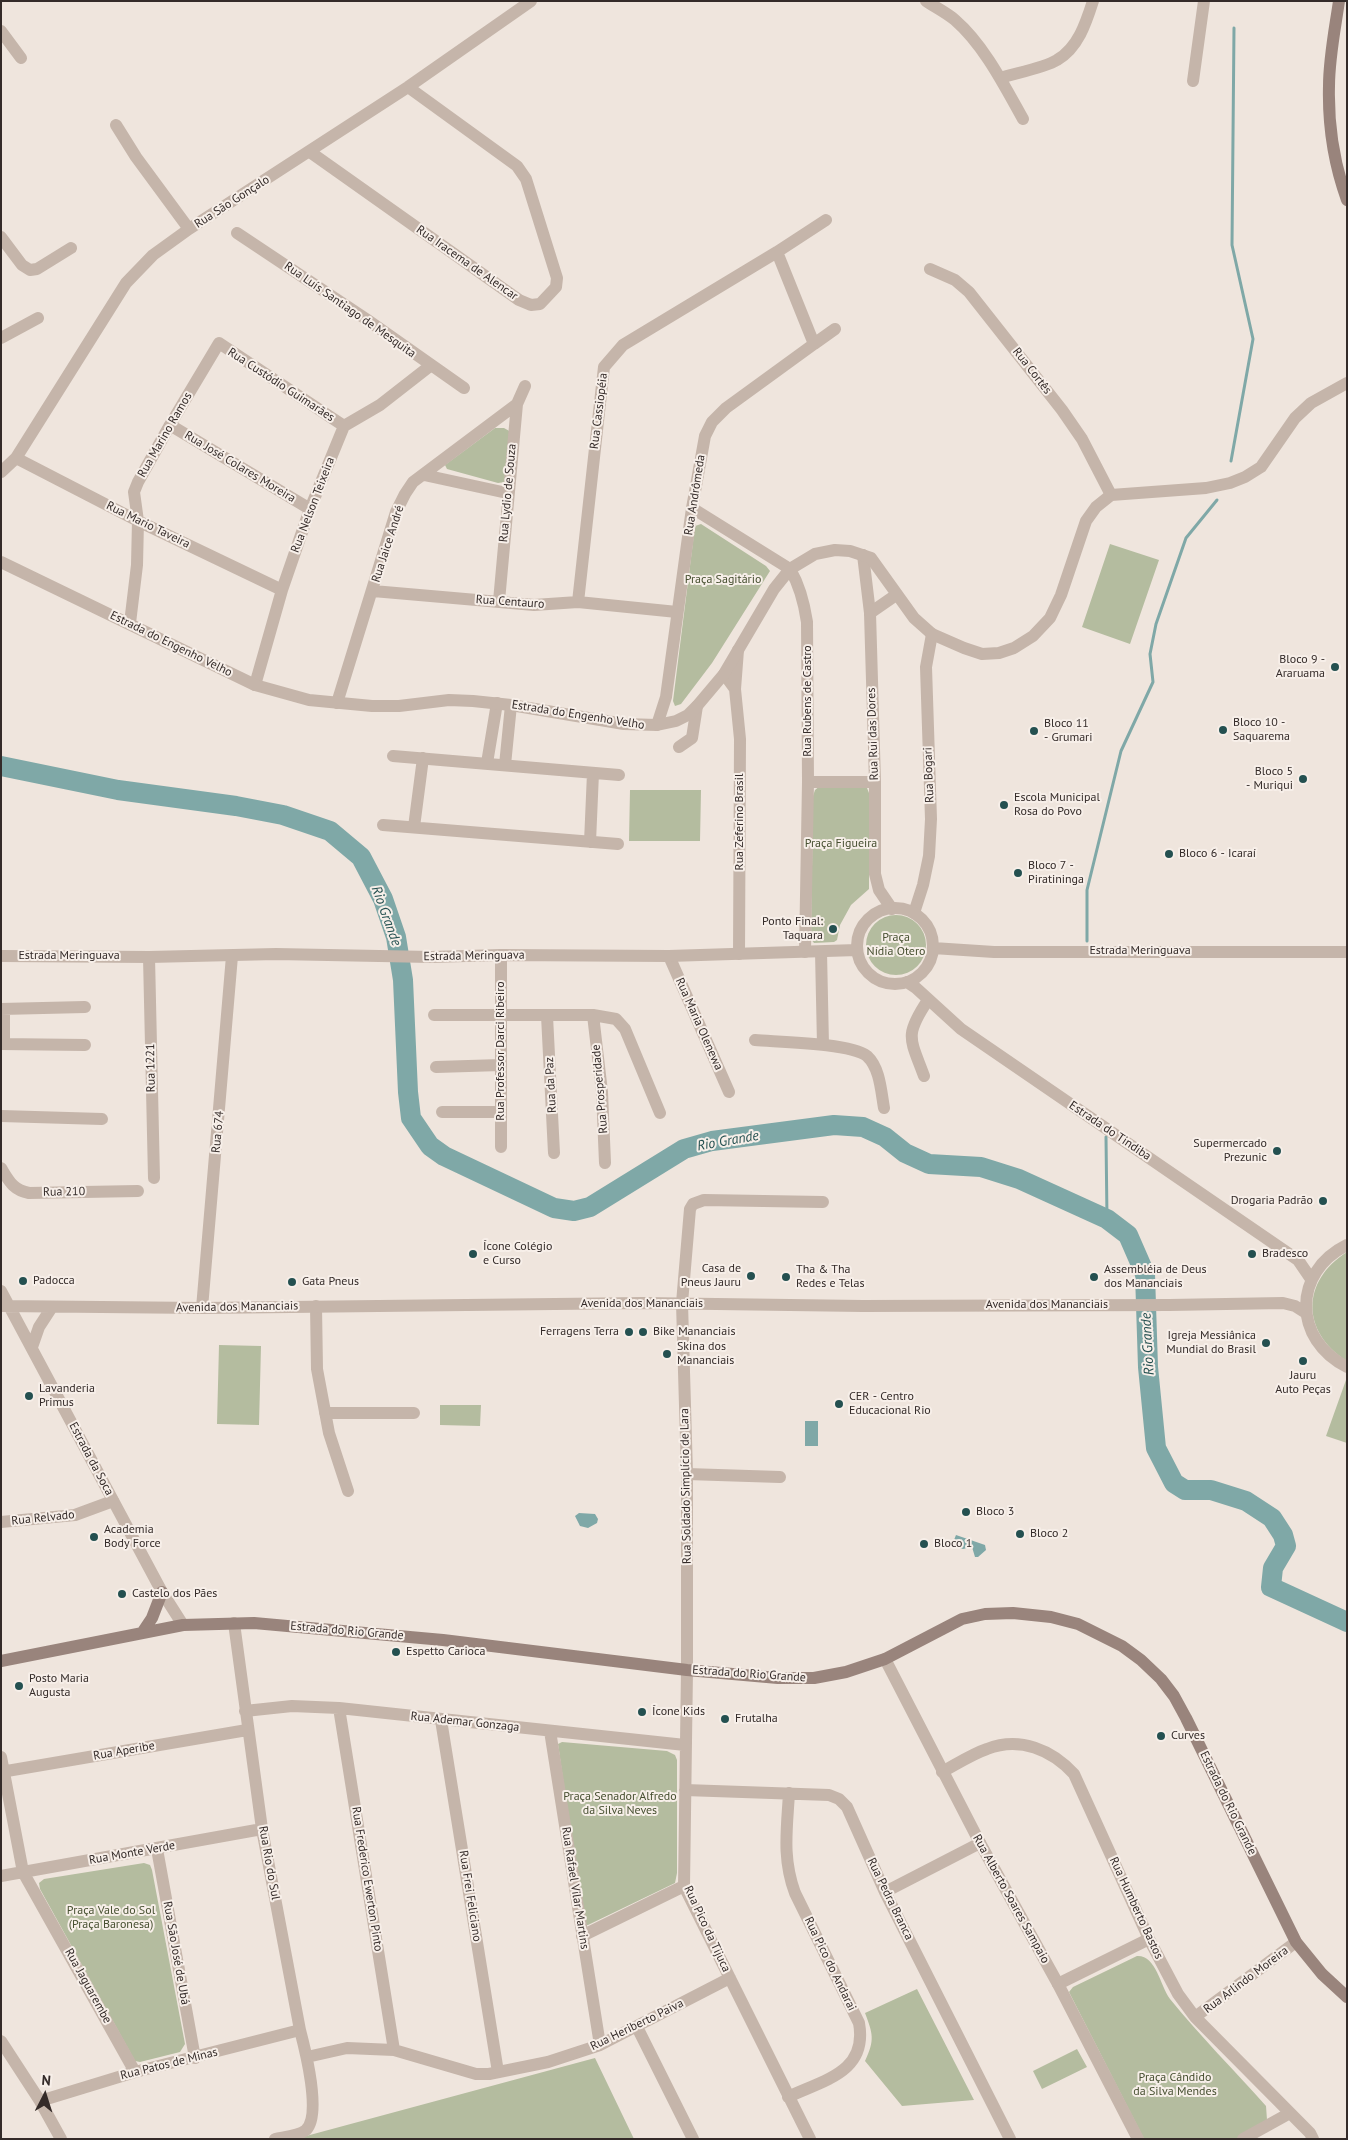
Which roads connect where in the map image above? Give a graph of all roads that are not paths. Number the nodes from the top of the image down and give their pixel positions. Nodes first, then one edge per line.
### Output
1 (531, 1) edge
2 (926, 1) edge
3 (1093, 1) edge
4 (1204, 1) edge
5 (1339, 1) edge
6 (1, 31) edge
7 (21, 58) dead end
8 (1000, 78) junction
9 (1193, 81) dead end
10 (408, 87) junction
11 (1023, 119) dead end
12 (116, 125) dead end
13 (310, 152) junction
14 (1347, 200) edge
15 (826, 220) dead end
16 (189, 229) junction
17 (237, 233) dead end
18 (1, 237) edge
19 (71, 248) dead end
20 (777, 252) junction
21 (930, 268) dead end
22 (38, 318) dead end
23 (835, 329) dead end
24 (1, 338) edge
25 (219, 343) joint
26 (814, 344) junction
27 (430, 366) junction
28 (1347, 383) edge
29 (524, 386) dead end
30 (464, 388) dead end
31 (516, 404) junction
32 (170, 425) junction
33 (344, 426) junction
34 (16, 458) junction
35 (1, 472) edge
36 (424, 475) junction
37 (507, 493) junction
38 (1111, 495) junction
39 (692, 508) junction
40 (310, 509) junction
41 (138, 521) junction
42 (863, 555) junction
43 (1, 562) edge
44 (790, 569) junction
45 (282, 590) junction
46 (373, 590) junction
47 (896, 595) junction
48 (499, 601) junction
49 (578, 602) junction
50 (677, 612) junction
51 (870, 613) junction
52 (130, 623) junction
53 (932, 634) junction
54 (738, 650) junction
55 (724, 674) junction
56 (255, 685) junction
57 (735, 689) junction
58 (666, 697) junction
59 (337, 703) junction
60 (497, 703) junction
61 (511, 705) junction
62 (697, 706) junction
63 (676, 721) junction
64 (657, 725) junction
65 (679, 747) dead end
66 (393, 756) dead end
67 (422, 758) junction
68 (487, 763) junction
69 (505, 765) junction
70 (593, 773) junction
71 (619, 775) dead end
72 (808, 782) junction
73 (875, 782) junction
74 (383, 825) dead end
75 (414, 826) junction
76 (590, 842) junction
77 (618, 844) dead end
78 (892, 909) junction
79 (914, 914) junction
80 (933, 948) junction
81 (857, 950) junction
82 (805, 952) junction
83 (821, 952) junction
84 (1347, 952) edge
85 (739, 954) junction
86 (501, 955) junction
87 (1, 956) edge
88 (232, 956) junction
89 (669, 956) junction
90 (149, 957) junction
91 (921, 974) junction
92 (907, 982) junction
93 (927, 998) junction
94 (85, 1007) dead end
95 (3, 1009) edge
96 (434, 1015) dead end
97 (501, 1015) junction
98 (593, 1015) junction
99 (547, 1016) junction
100 (755, 1040) dead end
101 (3, 1044) edge
102 (85, 1045) dead end
103 (823, 1045) junction
104 (501, 1065) junction
105 (436, 1067) dead end
106 (924, 1076) dead end
107 (729, 1092) dead end
108 (884, 1108) dead end
109 (442, 1112) dead end
110 (501, 1112) junction
111 (660, 1113) dead end
112 (1, 1116) edge
113 (102, 1119) dead end
114 (501, 1147) dead end
115 (554, 1153) dead end
116 (606, 1163) dead end
117 (1, 1168) edge
118 (154, 1178) dead end
119 (138, 1191) dead end
120 (823, 1202) dead end
121 (1347, 1245) edge
122 (1298, 1260) junction
123 (1323, 1261) junction
124 (1310, 1284) junction
125 (1, 1290) edge
126 (682, 1303) junction
127 (1283, 1303) junction
128 (6, 1306) edge
129 (316, 1306) junction
130 (52, 1307) junction
131 (202, 1308) junction
132 (1306, 1313) junction
133 (32, 1347) junction
134 (1347, 1367) edge
135 (325, 1413) junction
136 (414, 1413) dead end
137 (687, 1474) junction
138 (780, 1477) dead end
139 (348, 1491) dead end
140 (113, 1501) junction
141 (1, 1522) edge
142 (162, 1592) junction
143 (234, 1623) junction
144 (183, 1625) junction
145 (142, 1634) junction
146 (885, 1659) junction
147 (1, 1662) edge
148 (687, 1670) junction
149 (340, 1708) junction
150 (246, 1711) junction
151 (441, 1720) junction
152 (247, 1730) junction
153 (550, 1731) junction
154 (685, 1745) junction
155 (1, 1757) edge
156 (2, 1772) edge
157 (942, 1772) junction
158 (685, 1790) junction
159 (789, 1792) junction
160 (262, 1829) junction
161 (980, 1843) junction
162 (157, 1849) junction
163 (23, 1872) junction
164 (1, 1876) edge
165 (684, 1886) junction
166 (885, 1892) junction
167 (582, 1936) junction
168 (1149, 1939) junction
169 (1296, 1942) junction
170 (730, 1978) junction
171 (1058, 1984) junction
172 (1347, 1997) edge
173 (1195, 2017) junction
174 (637, 2027) junction
175 (300, 2030) junction
176 (1, 2041) edge
177 (600, 2045) junction
178 (394, 2050) junction
179 (307, 2057) junction
180 (195, 2058) junction
181 (135, 2072) junction
182 (498, 2072) junction
183 (788, 2097) junction
184 (40, 2101) junction
185 (1290, 2113) junction
186 (1137, 2138) edge
187 (61, 2139) edge
188 (275, 2139) edge
189 (693, 2139) edge
190 (810, 2139) edge
191 (1010, 2139) edge
192 (1243, 2139) edge
193 (1313, 2139) edge

1 - 10 street, Rua São Gonçalo
2 - 8 street
3 - 8 street
4 - 9 street
5 - 14 main road
6 - 7 street
8 - 11 street
10 - 13 street, Rua São Gonçalo
10 - 13 street, Rua Iracema de Alencar
12 - 16 street
13 - 16 street, Rua São Gonçalo
15 - 20 street, Rua Cassiopéia
16 - 34 street, Rua São Gonçalo
17 - 27 street, Rua Luís Santiago de Mesquita
18 - 19 street
20 - 26 street
20 - 49 street, Rua Cassiopéia
21 - 38 street, Rua Cortês
22 - 24 street
23 - 26 street, Rua Andrômeda
25 - 32 street, Rua Marino Ramos
25 - 33 street, Rua Custódio Guimarães
26 - 39 street, Rua Andrômeda
27 - 30 street, Rua Luís Santiago de Mesquita
27 - 33 street
28 - 38 street
29 - 31 street, Rua Lydio de Souza
31 - 36 street, Rua Jaice André
31 - 37 street, Rua Lydio de Souza
32 - 40 street, Rua José Colares Moreira
32 - 41 street, Rua Marino Ramos
33 - 40 street, Rua Nelson Teixeira
34 - 35 street, Rua São Gonçalo
34 - 41 street, Rua Mario Taveira
36 - 37 street
36 - 46 street, Rua Jaice André
37 - 48 street, Rua Lydio de Souza
38 - 53 street
39 - 44 street
39 - 50 street, Rua Andrômeda
40 - 45 street, Rua Nelson Teixeira
41 - 45 street, Rua Mario Taveira
41 - 52 street, Rua Marino Ramos
42 - 44 street, Estrada do Engenho Velho
42 - 47 street
42 - 51 street, Rua Rui das Dores
43 - 52 street, Estrada do Engenho Velho
44 - 54 street, Estrada do Engenho Velho
44 - 72 street, Rua Rubens de Castro
45 - 56 street, Rua Nelson Teixeira
46 - 48 street, Rua Centauro
46 - 59 street, Rua Jaice André
47 - 51 street
47 - 53 street
48 - 49 street, Rua Centauro
49 - 50 street, Rua Centauro
50 - 58 street, Rua Andrômeda
51 - 73 street, Rua Rui das Dores
52 - 56 street, Estrada do Engenho Velho
53 - 79 street, Rua Bogari
54 - 55 street, Estrada do Engenho Velho
54 - 57 street, Rua Zeferino Brasil
55 - 57 street
55 - 62 street, Estrada do Engenho Velho
56 - 59 street, Estrada do Engenho Velho
57 - 85 street, Rua Zeferino Brasil
58 - 63 street, Rua Andrômeda
58 - 64 street, Rua Andrômeda
59 - 60 street, Estrada do Engenho Velho
60 - 61 street, Estrada do Engenho Velho
60 - 68 street
61 - 64 street, Estrada do Engenho Velho
61 - 69 street
62 - 63 street, Estrada do Engenho Velho
62 - 65 street
63 - 64 street, Estrada do Engenho Velho
66 - 67 street
67 - 68 street
67 - 75 street
68 - 69 street
69 - 70 street
70 - 71 street
70 - 76 street
72 - 73 street
72 - 82 street, Rua Rubens de Castro
73 - 78 street, Rua Rui das Dores
74 - 75 street
75 - 76 street
76 - 77 street
78 - 79 street
78 - 81 street
79 - 80 street
80 - 84 street, Estrada Meringuava
80 - 91 street
81 - 83 street, Estrada Meringuava
81 - 92 street
82 - 83 street, Estrada Meringuava
82 - 85 street, Estrada Meringuava
83 - 103 street
85 - 89 street, Estrada Meringuava
86 - 88 street, Estrada Meringuava
86 - 89 street, Estrada Meringuava
86 - 97 street, Rua Professor Darci Ribeiro
87 - 90 street, Estrada Meringuava
88 - 90 street, Estrada Meringuava
88 - 131 street, Rua 674
89 - 107 street, Rua Maria Olenewa
90 - 118 street, Rua 1221
91 - 92 street
91 - 93 street
92 - 93 street, Estrada do Tindiba
93 - 106 street
93 - 122 street, Estrada do Tindiba
94 - 95 street
95 - 101 street
96 - 97 street
97 - 99 street
97 - 104 street, Rua Professor Darci Ribeiro
98 - 99 street
98 - 111 street
98 - 116 street, Rua Prosperidade
99 - 115 street, Rua da Paz
100 - 103 street
101 - 102 street
103 - 108 street
104 - 105 street
104 - 110 street, Rua Professor Darci Ribeiro
109 - 110 street
110 - 114 street, Rua Professor Darci Ribeiro
112 - 113 street
117 - 119 street, Rua 210
120 - 126 street, Rua Soldado Simplício de Lara
121 - 123 street
122 - 123 street
122 - 124 street, Estrada do Tindiba
123 - 124 street
124 - 127 street, Avenida dos Mananciais
124 - 132 street
125 - 128 street, Estrada da Soca
126 - 127 street, Avenida dos Mananciais
126 - 129 street, Avenida dos Mananciais
126 - 137 street, Rua Soldado Simplício de Lara
127 - 132 street, Avenida dos Mananciais
128 - 130 street, Avenida dos Mananciais
128 - 133 street, Estrada da Soca
129 - 131 street, Avenida dos Mananciais
129 - 135 street
130 - 131 street, Avenida dos Mananciais
130 - 133 street
132 - 134 street
133 - 140 street, Estrada da Soca
135 - 136 street
135 - 139 street
137 - 138 street
137 - 148 street, Rua Soldado Simplício de Lara
140 - 141 street, Rua Relvado
140 - 142 street, Estrada da Soca
142 - 144 street, Estrada da Soca
142 - 145 main road
143 - 144 main road, Estrada do Rio Grande
143 - 148 main road, Estrada do Rio Grande
143 - 150 street, Rua Rio do Sul
144 - 145 main road, Estrada do Rio Grande
145 - 147 main road, Estrada do Rio Grande
146 - 148 main road, Estrada do Rio Grande
146 - 157 street, Rua Alberto Soares Sampaio
146 - 169 main road, Estrada do Rio Grande
148 - 154 street, Rua Pico da Tijuca
149 - 150 street, Rua Ademar Gonzaga
149 - 151 street, Rua Ademar Gonzaga
149 - 178 street, Rua Frederico Ewerton Pinto
150 - 152 street, Rua Rio do Sul
151 - 153 street, Rua Ademar Gonzaga
151 - 182 street, Rua Frei Feliciano
152 - 156 street, Rua Aperibe
152 - 160 street, Rua Rio do Sul
153 - 154 street, Rua Ademar Gonzaga
153 - 167 street, Rua Rafael Vilar Martins
154 - 158 street, Rua Pico da Tijuca
155 - 156 street, Rua Jaguarembe
156 - 163 street, Rua Jaguarembe
157 - 161 street, Rua Alberto Soares Sampaio
157 - 168 street, Rua Humberto Bastos
158 - 159 street, Rua Pedra Branca
158 - 165 street, Rua Pico da Tijuca
159 - 166 street, Rua Pedra Branca
159 - 183 street, Rua Pico do Andarai
160 - 162 street, Rua Monte Verde
160 - 175 street, Rua Rio do Sul
161 - 166 street
161 - 171 street, Rua Alberto Soares Sampaio
162 - 163 street, Rua Monte Verde
162 - 180 street, Rua São José de Ubá
163 - 164 street, Rua Monte Verde
163 - 181 street, Rua Jaguarembe
165 - 167 street
165 - 170 street, Rua Pico da Tijuca
166 - 191 street, Rua Pedra Branca
167 - 177 street, Rua Rafael Vilar Martins
168 - 171 street
168 - 173 street, Rua Humberto Bastos
169 - 172 main road, Estrada do Rio Grande
169 - 173 street, Rua Arlindo Moreira
170 - 174 street, Rua Heriberto Paiva
170 - 183 street, Rua Pico da Tijuca
171 - 186 street, Rua Alberto Soares Sampaio
173 - 185 street, Rua Humberto Bastos
174 - 177 street, Rua Heriberto Paiva
174 - 189 street
175 - 179 street, Rua Rio do Sul
175 - 180 street, Rua Patos de Minas
176 - 184 street
177 - 182 street, Rua Heriberto Paiva
178 - 179 street, Rua Heriberto Paiva
178 - 182 street, Rua Heriberto Paiva
179 - 188 street, Rua Rio do Sul
180 - 181 street, Rua Patos de Minas
181 - 184 street, Rua Patos de Minas
183 - 190 street, Rua Pico da Tijuca
184 - 187 street
185 - 192 street
185 - 193 street, Rua Humberto Bastos

